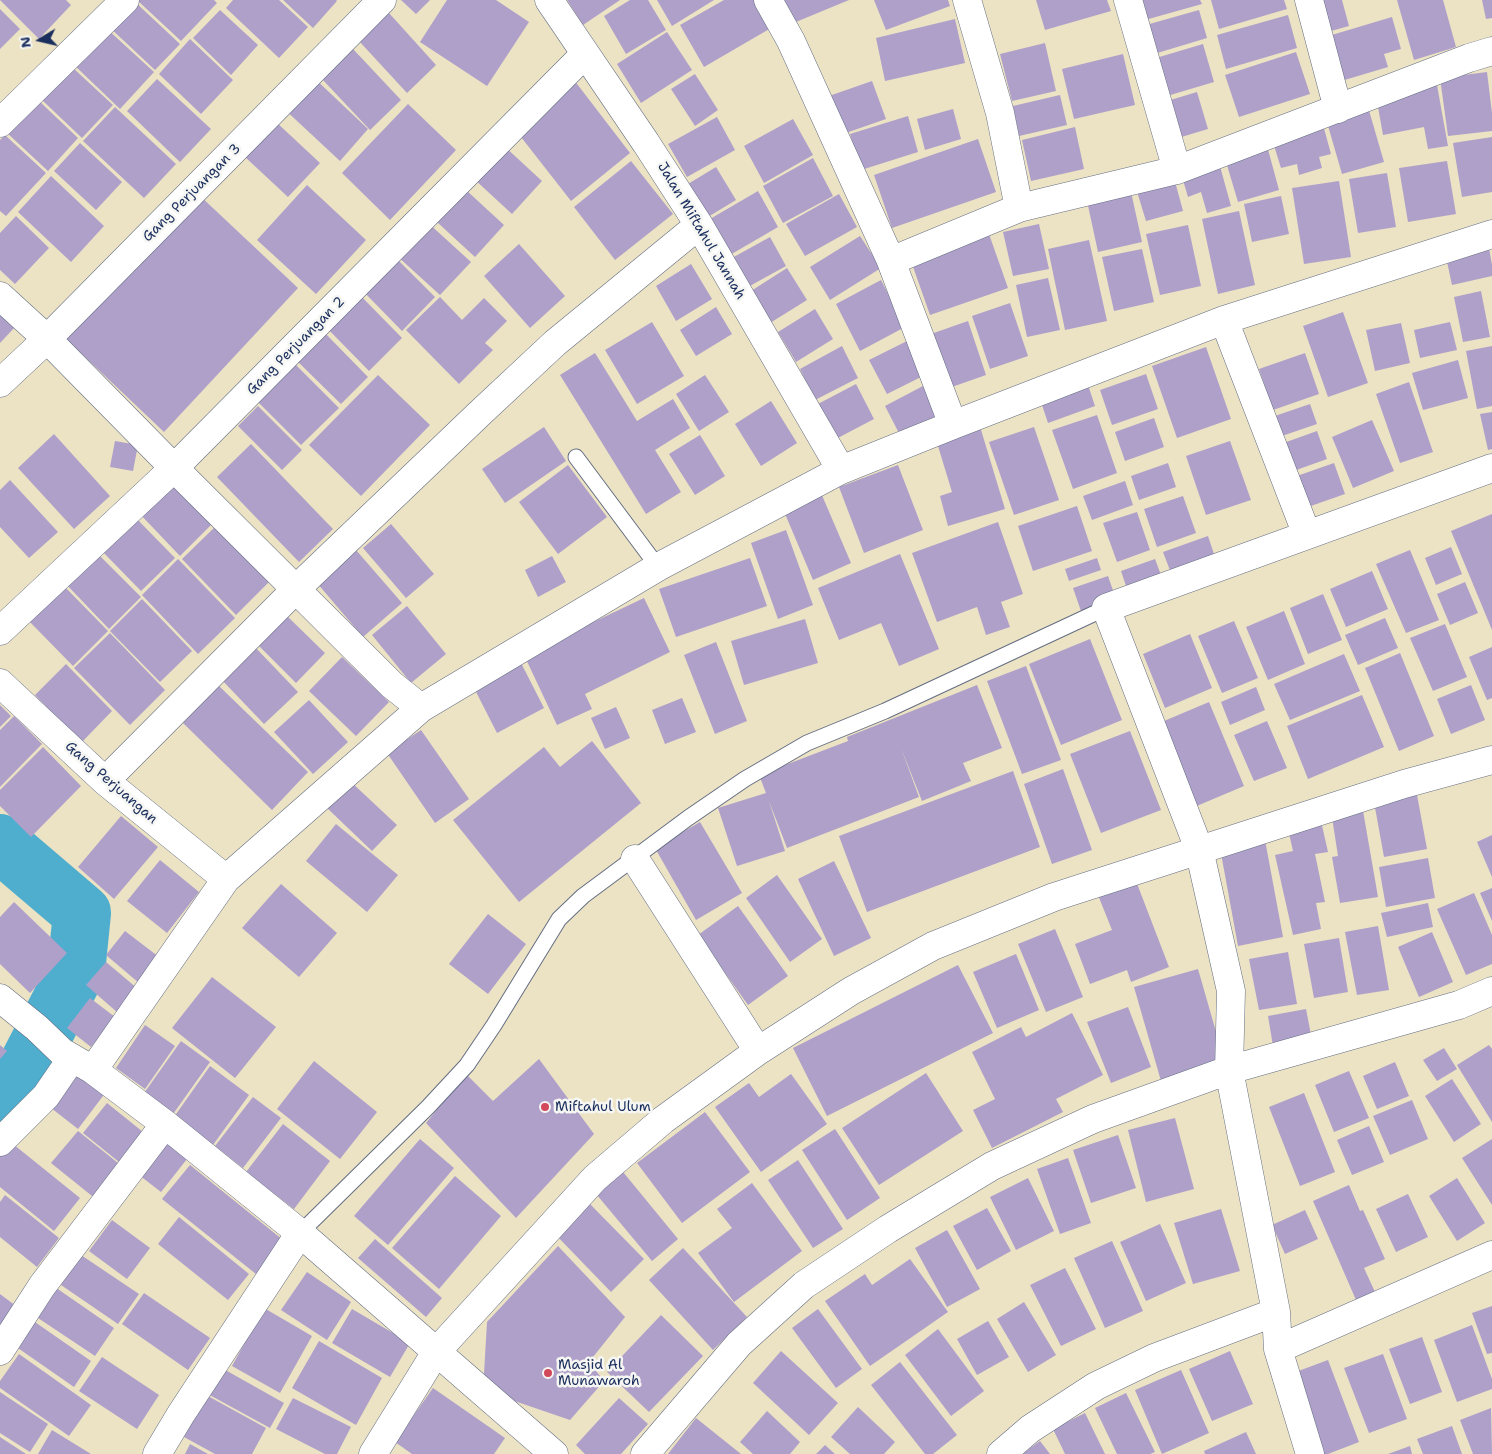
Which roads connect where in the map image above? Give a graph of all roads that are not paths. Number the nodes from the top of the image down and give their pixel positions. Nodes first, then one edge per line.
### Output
1 (125, 0) edge
2 (382, 0) edge
3 (549, 0) edge
4 (768, 0) edge
5 (967, 0) edge
6 (1128, 0) edge
7 (1310, 0) edge
8 (1492, 51) edge
9 (585, 54) junction
10 (1338, 109) junction
11 (0, 123) edge
12 (1177, 170) junction
13 (1019, 208) junction
14 (699, 225) junction
15 (1492, 234) edge
16 (891, 261) junction
17 (0, 296) edge
18 (1224, 320) junction
19 (47, 339) junction
20 (0, 383) edge
21 (952, 425) junction
22 (576, 456) dead end
23 (174, 468) junction
24 (1492, 468) edge
25 (841, 470) junction
26 (1307, 535) junction
27 (658, 567) junction
28 (296, 588) junction
29 (1106, 608) junction
30 (0, 631) edge
31 (0, 683) edge
32 (421, 708) junction
33 (1492, 760) edge
34 (106, 781) junction
35 (1200, 849) junction
36 (635, 858) junction
37 (226, 879) junction
38 (1492, 991) edge
39 (0, 998) edge
40 (758, 1051) junction
41 (76, 1060) junction
42 (1229, 1070) junction
43 (165, 1124) junction
44 (0, 1142) edge
45 (300, 1232) junction
46 (1492, 1255) edge
47 (1276, 1312) junction
48 (1278, 1349) junction
49 (0, 1351) edge
50 (436, 1352) junction
51 (157, 1454) edge
52 (373, 1454) edge
53 (554, 1454) edge
54 (645, 1454) edge
55 (1001, 1454) edge
56 (1310, 1454) edge

1 - 11 street
2 - 19 street, Gang Perjuangan 3
3 - 9 street, Jalan Miftahul Jannah
4 - 16 street
5 - 13 street
6 - 12 street
7 - 10 street
8 - 10 street
9 - 14 street, Jalan Miftahul Jannah
9 - 23 street, Gang Perjuangan 2
10 - 12 street
12 - 13 street
13 - 16 street
14 - 25 street, Jalan Miftahul Jannah
14 - 28 street
15 - 18 street
16 - 21 street
17 - 19 street
18 - 21 street
18 - 26 street
19 - 20 street, Gang Perjuangan 3
19 - 23 street
21 - 25 street
22 - 27 lane
23 - 28 street
23 - 30 street, Gang Perjuangan 2
24 - 26 street
25 - 27 street
26 - 29 street
27 - 32 street
28 - 32 street
28 - 34 street
29 - 35 street
29 - 36 lane
31 - 34 street, Gang Perjuangan
32 - 37 street
33 - 35 street
34 - 37 street, Gang Perjuangan
35 - 40 street
35 - 42 street
36 - 40 street
36 - 45 lane
37 - 41 street
38 - 42 street
39 - 41 street
40 - 50 street
41 - 43 street
41 - 44 street
42 - 47 street
42 - 54 street
43 - 45 street
43 - 49 street
45 - 50 street
45 - 51 street
46 - 48 street
47 - 48 street
47 - 55 street
48 - 56 street
50 - 52 street
50 - 53 street

